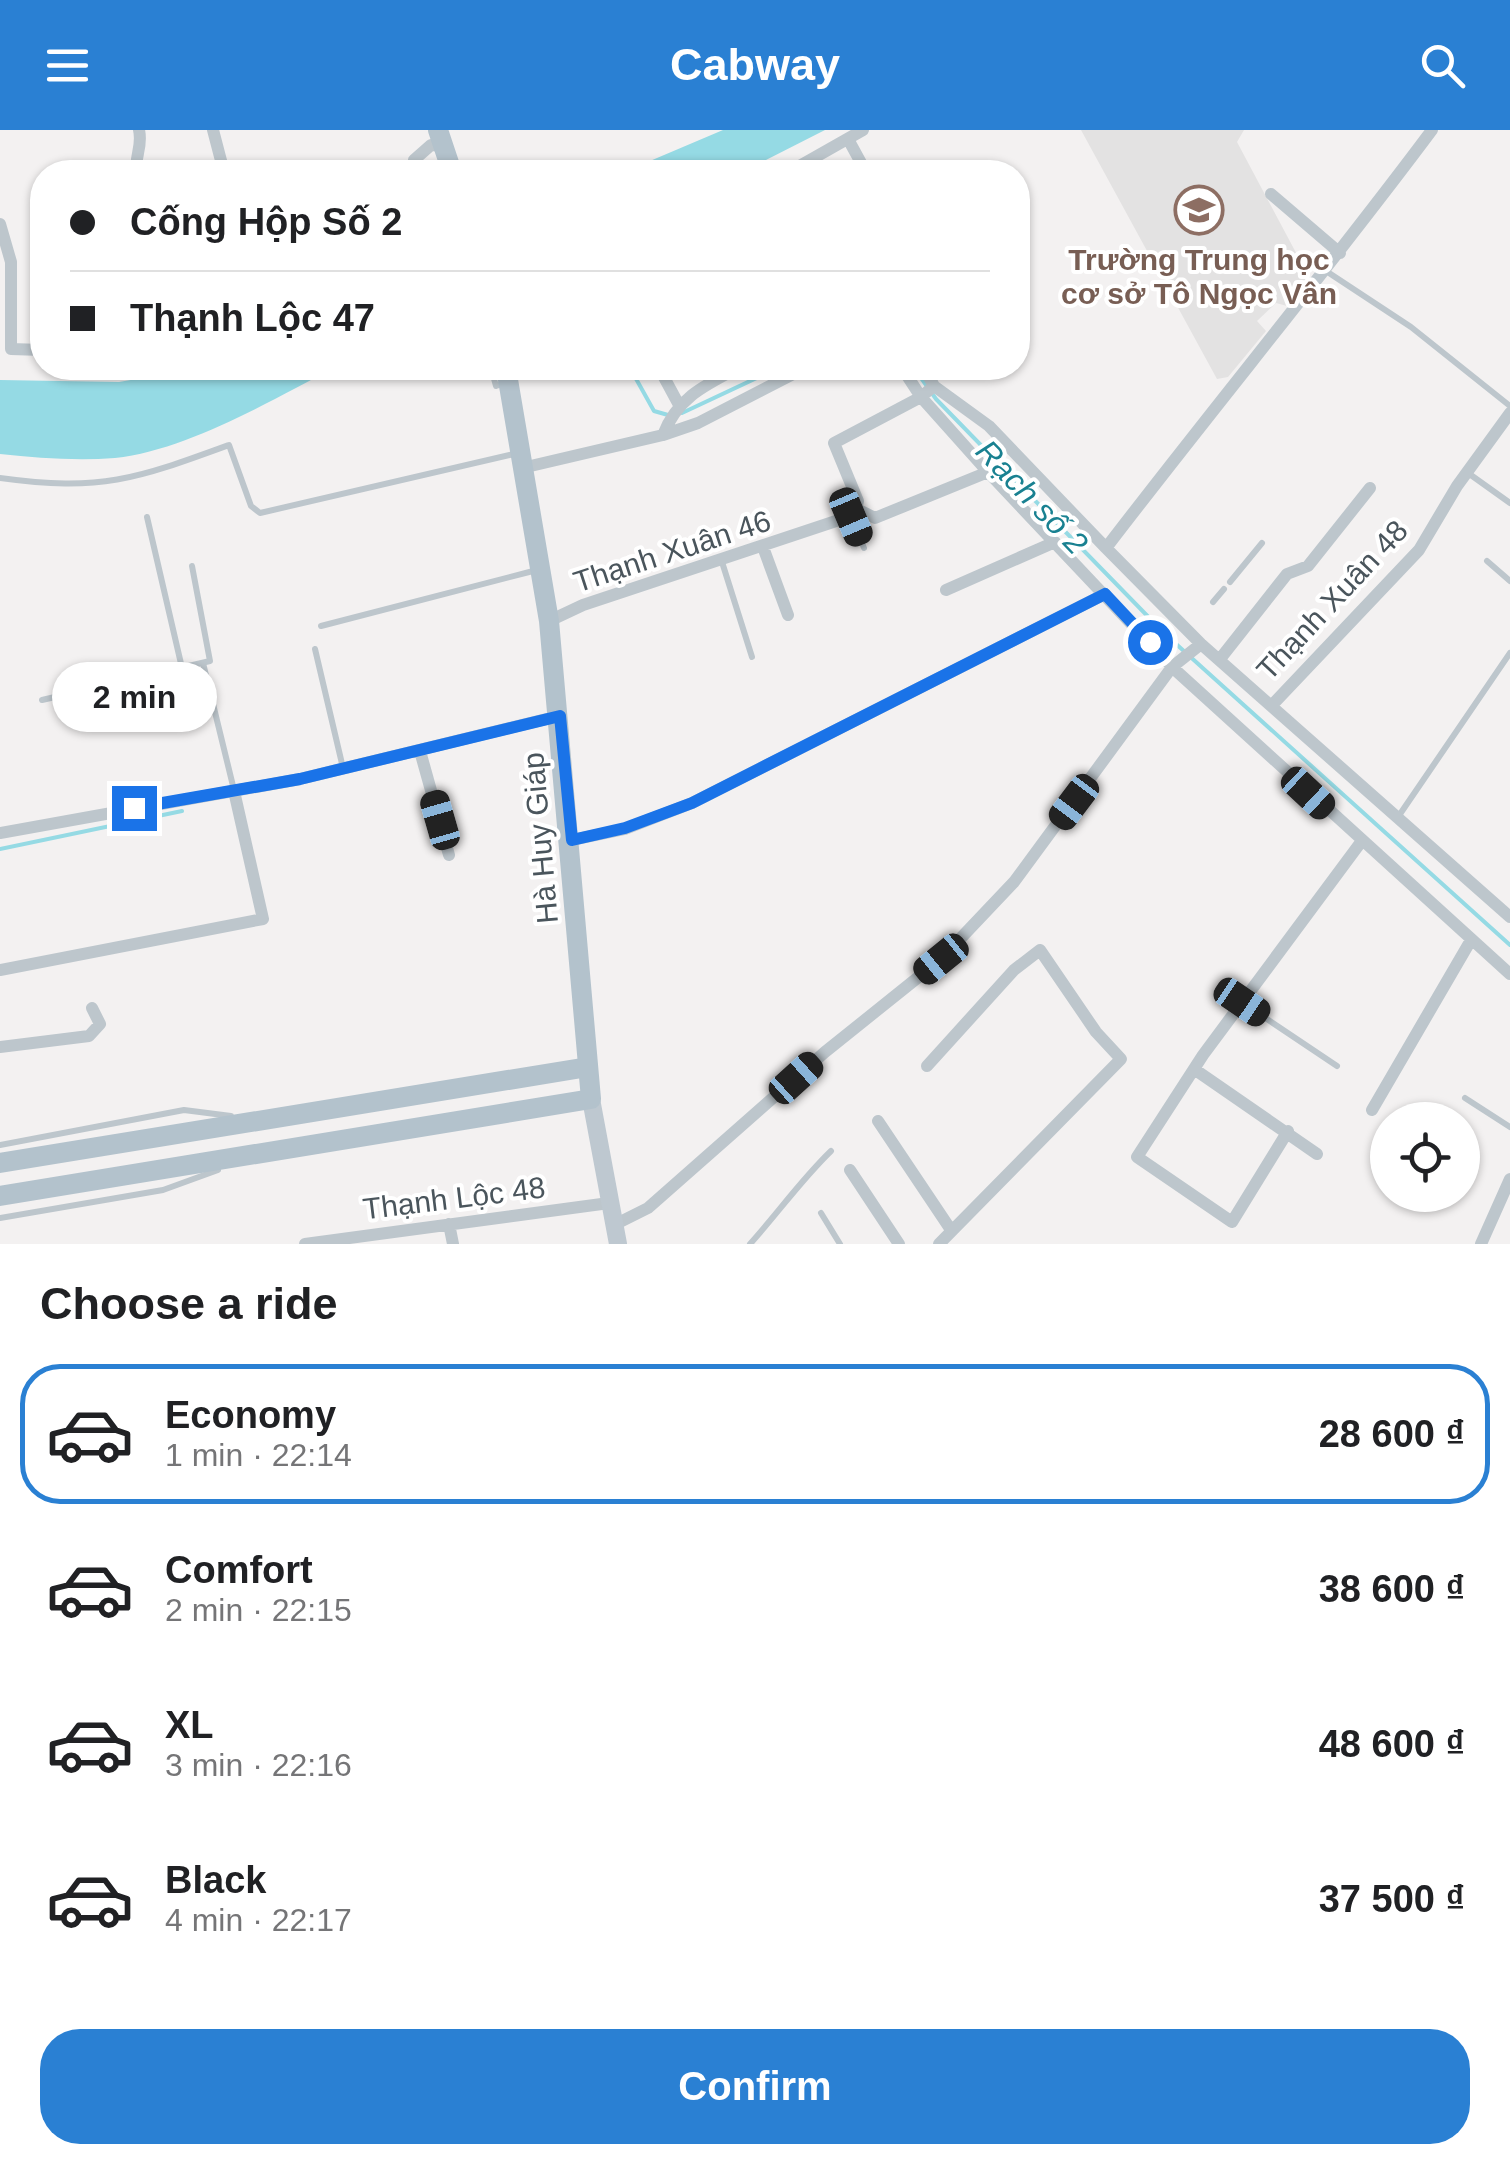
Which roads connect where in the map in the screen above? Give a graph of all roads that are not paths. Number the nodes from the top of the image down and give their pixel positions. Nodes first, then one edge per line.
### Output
1 (139, 130) edge
2 (213, 130) edge
3 (863, 130) edge
4 (1432, 130) edge
5 (440, 138) edge
6 (848, 139) junction
7 (136, 160) edge
8 (221, 160) edge
9 (414, 160) edge
10 (811, 160) edge
11 (859, 160) edge
12 (1272, 194) dead end
13 (1, 237) edge
14 (1340, 253) junction
15 (1326, 271) junction
16 (6, 350) edge
17 (512, 380) edge
18 (665, 380) edge
19 (713, 380) edge
20 (781, 380) edge
21 (910, 380) edge
22 (931, 380) edge
23 (934, 386) junction
24 (922, 397) junction
25 (678, 406) junction
26 (1510, 409) edge
27 (666, 428) junction
28 (520, 460) junction
29 (988, 472) junction
30 (1467, 472) junction
31 (0, 478) edge
32 (1370, 488) dead end
33 (1510, 503) edge
34 (855, 514) junction
35 (147, 517) dead end
36 (1055, 542) junction
37 (1262, 543) dead end
38 (763, 548) junction
39 (864, 548) dead end
40 (1106, 548) junction
41 (722, 562) junction
42 (1486, 562) dead end
43 (192, 566) dead end
44 (539, 569) junction
45 (1510, 581) edge
46 (1230, 582) dead end
47 (946, 590) dead end
48 (1224, 590) dead end
49 (1105, 594) junction
50 (1213, 602) dead end
51 (788, 616) dead end
52 (549, 621) junction
53 (320, 626) dead end
54 (1201, 644) junction
55 (314, 649) dead end
56 (1510, 653) edge
57 (752, 656) dead end
58 (1220, 659) junction
59 (203, 663) junction
60 (1172, 667) junction
61 (182, 668) junction
62 (42, 700) dead end
63 (1273, 704) junction
64 (560, 716) junction
65 (420, 751) junction
66 (343, 769) junction
67 (234, 791) junction
68 (1398, 817) junction
69 (0, 833) edge
70 (572, 840) junction
71 (1361, 842) junction
72 (449, 855) dead end
73 (1510, 917) edge
74 (1471, 940) junction
75 (0, 970) edge
76 (1510, 974) edge
77 (1242, 1002) junction
78 (92, 1008) dead end
79 (0, 1047) edge
80 (927, 1066) dead end
81 (1337, 1066) dead end
82 (588, 1067) junction
83 (1194, 1069) junction
84 (1465, 1098) dead end
85 (591, 1099) junction
86 (1377, 1102) edge
87 (262, 1121) junction
88 (878, 1122) dead end
89 (1510, 1127) edge
90 (1288, 1130) junction
91 (0, 1145) edge
92 (831, 1150) dead end
93 (268, 1151) junction
94 (1316, 1154) dead end
95 (0, 1163) edge
96 (850, 1170) dead end
97 (1510, 1180) edge
98 (0, 1196) edge
99 (609, 1203) junction
100 (821, 1212) dead end
101 (0, 1218) edge
102 (449, 1224) junction
103 (951, 1230) junction
104 (616, 1235) edge
105 (305, 1244) edge
106 (453, 1244) edge
107 (750, 1244) edge
108 (840, 1244) edge
109 (899, 1244) edge
110 (938, 1244) edge
111 (1481, 1244) edge

1 - 7 street
2 - 8 street
3 - 6 street
4 - 14 street
5 - 9 street
6 - 10 street
6 - 11 street
12 - 14 street
13 - 16 street
14 - 15 street
15 - 26 lane
15 - 40 street
17 - 28 main road, Hà Huy Giáp
18 - 25 street
19 - 25 street
20 - 27 street
21 - 24 street
22 - 23 street
23 - 24 street
23 - 40 street, Thạnh Xuân 48
24 - 29 street
24 - 34 street
25 - 27 street
26 - 30 street, Thạnh Xuân 48
27 - 28 street
28 - 31 lane
28 - 44 main road, Hà Huy Giáp
29 - 34 street, Thạnh Xuân 46
29 - 36 street
30 - 33 lane
30 - 63 street, Thạnh Xuân 48
32 - 58 street
34 - 38 street, Thạnh Xuân 46
34 - 39 lane
35 - 61 lane
36 - 47 street
36 - 49 street
37 - 46 lane
38 - 41 street, Thạnh Xuân 46
38 - 51 street
40 - 54 street, Thạnh Xuân 48
41 - 52 street, Thạnh Xuân 46
41 - 57 lane
42 - 45 lane
43 - 59 lane
44 - 52 main road, Hà Huy Giáp
44 - 53 lane
48 - 50 lane
49 - 60 street
49 - 70 street
52 - 64 main road, Hà Huy Giáp
54 - 58 street, Thạnh Xuân 48
54 - 60 street
55 - 66 lane
56 - 68 lane
58 - 63 street, Thạnh Xuân 48
59 - 61 lane
59 - 67 lane
60 - 71 street
60 - 104 street
61 - 62 lane
63 - 68 street
64 - 65 street
64 - 70 main road, Hà Huy Giáp
65 - 66 street
65 - 72 street
66 - 67 street
67 - 69 street
67 - 75 street
68 - 73 street
70 - 82 main road, Hà Huy Giáp
71 - 74 street
71 - 77 street
74 - 76 street
74 - 86 street
77 - 81 lane
77 - 83 street
78 - 79 street
80 - 103 street
82 - 85 main road, Hà Huy Giáp
82 - 87 main road
83 - 90 street
83 - 90 street
84 - 89 lane
85 - 93 main road
85 - 99 street, Hà Huy Giáp
87 - 91 lane
87 - 95 main road
88 - 103 street
90 - 94 street
92 - 107 lane
93 - 98 main road
93 - 101 lane
96 - 109 street
97 - 111 street
99 - 102 street, Thạnh Lộc 48
99 - 104 street, Hà Huy Giáp
100 - 108 lane
102 - 105 street, Thạnh Lộc 48
102 - 106 street
103 - 110 street

